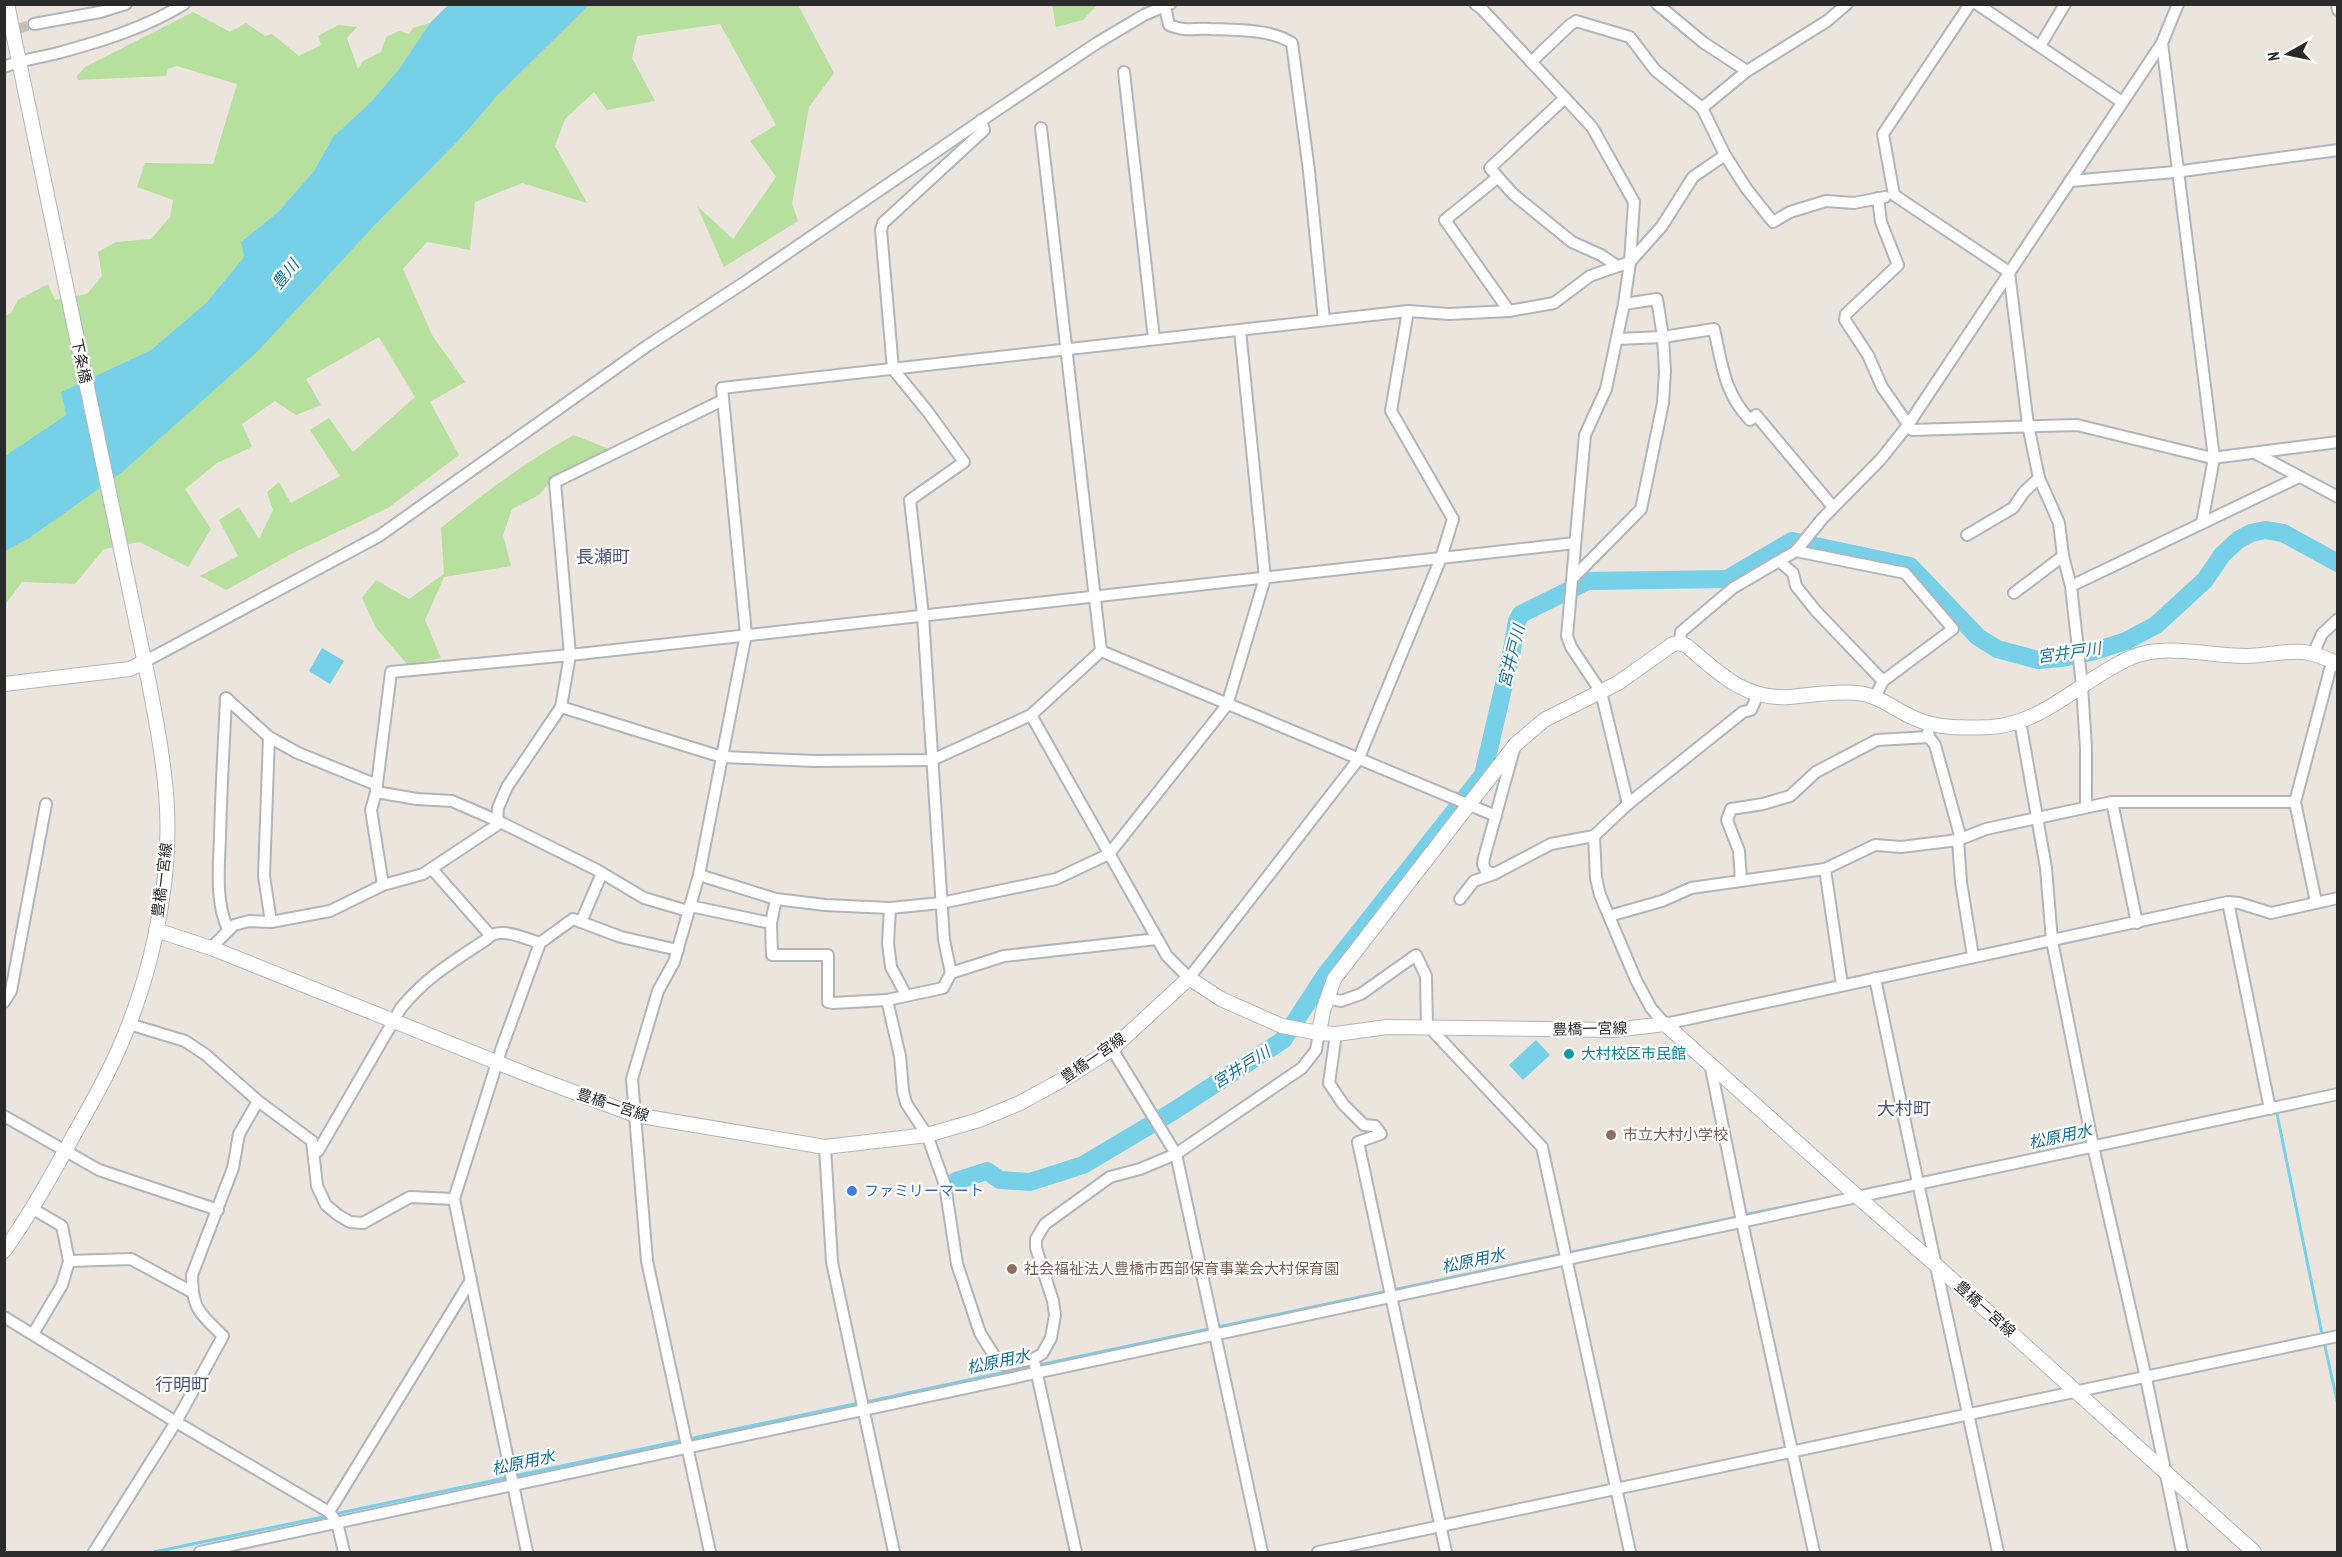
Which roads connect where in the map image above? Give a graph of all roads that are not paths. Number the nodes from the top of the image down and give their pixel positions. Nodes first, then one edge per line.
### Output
1 (7, 4) edge
2 (126, 4) edge
3 (184, 4) edge
4 (1475, 4) edge
5 (1657, 4) edge
6 (1847, 4) edge
7 (1970, 4) edge
8 (1977, 4) edge
9 (2065, 4) edge
10 (2178, 4) edge
11 (2337, 4) edge
12 (1167, 5) edge
13 (2337, 10) edge
14 (34, 24) tunnel mouth
15 (2162, 43) junction
16 (2040, 46) junction
17 (18, 61) junction
18 (1531, 62) junction
19 (4, 67) edge
20 (1747, 71) junction
21 (1125, 72) dead end
22 (1565, 98) junction
23 (2122, 102) junction
24 (1702, 108) junction
25 (981, 120) junction
26 (1041, 128) dead end
27 (2337, 150) edge
28 (1725, 155) junction
29 (2179, 171) junction
30 (1497, 178) junction
31 (2070, 181) junction
32 (1894, 195) junction
33 (1878, 198) junction
34 (1630, 262) junction
35 (1617, 266) junction
36 (2009, 272) junction
37 (1624, 304) junction
38 (1408, 311) junction
39 (1509, 311) junction
40 (1324, 320) junction
41 (1240, 330) junction
42 (1663, 337) junction
43 (1154, 339) junction
44 (1617, 339) junction
45 (1068, 349) junction
46 (893, 369) junction
47 (723, 400) junction
48 (1908, 425) junction
49 (2028, 425) junction
50 (2337, 442) edge
51 (2255, 453) junction
52 (2214, 458) junction
53 (2299, 477) junction
54 (2039, 478) junction
55 (2337, 497) edge
56 (1833, 507) junction
57 (2202, 523) junction
58 (1968, 535) dead end
59 (1575, 543) junction
60 (1797, 550) junction
61 (2063, 556) junction
62 (1441, 558) junction
63 (1780, 562) junction
64 (1265, 578) junction
65 (1573, 581) junction
66 (2071, 586) junction
67 (2014, 593) dead end
68 (1095, 596) junction
69 (923, 615) junction
70 (2337, 619) edge
71 (746, 634) junction
72 (1680, 643) junction
73 (1101, 651) junction
74 (2313, 654) junction
75 (570, 655) junction
76 (144, 662) junction
77 (2335, 663) edge
78 (1883, 681) junction
79 (4, 684) edge
80 (2082, 687) junction
81 (1600, 692) junction
82 (1758, 694) junction
83 (1875, 697) junction
84 (1227, 705) junction
85 (561, 707) junction
86 (1032, 715) junction
87 (1927, 722) junction
88 (2020, 722) junction
89 (269, 736) junction
90 (1929, 737) junction
91 (1515, 745) junction
92 (722, 758) junction
93 (932, 760) junction
94 (1358, 760) junction
95 (376, 789) junction
96 (2112, 802) junction
97 (2295, 802) junction
98 (1462, 803) junction
99 (46, 804) dead end
100 (1628, 804) junction
101 (2086, 807) junction
102 (1496, 816) junction
103 (2036, 818) junction
104 (498, 821) junction
105 (1594, 836) junction
106 (1959, 839) junction
107 (1109, 854) junction
108 (432, 868) junction
109 (1825, 869) junction
110 (602, 873) junction
111 (1494, 874) junction
112 (699, 875) junction
113 (1740, 881) junction
114 (383, 885) junction
115 (776, 898) junction
116 (2337, 898) edge
117 (1460, 899) dead end
118 (2228, 902) junction
119 (2316, 902) junction
120 (941, 903) junction
121 (689, 908) junction
122 (890, 908) junction
123 (1609, 916) junction
124 (271, 922) junction
125 (581, 922) junction
126 (771, 922) junction
127 (2136, 923) junction
128 (228, 929) junction
129 (156, 930) junction
130 (490, 935) junction
131 (1156, 939) junction
132 (2052, 941) junction
133 (540, 943) junction
134 (214, 950) junction
135 (678, 950) junction
136 (1973, 956) junction
137 (951, 973) junction
138 (1189, 978) junction
139 (1875, 978) junction
140 (1842, 985) junction
141 (906, 995) junction
142 (1326, 998) junction
143 (887, 1000) junction
144 (4, 1002) edge
145 (392, 1021) junction
146 (129, 1024) junction
147 (1665, 1024) junction
148 (1428, 1028) junction
149 (1319, 1034) junction
150 (1336, 1034) junction
151 (1112, 1048) junction
152 (497, 1062) junction
153 (1710, 1062) junction
154 (2337, 1094) edge
155 (258, 1101) junction
156 (2270, 1108) junction
157 (635, 1115) junction
158 (4, 1116) edge
159 (927, 1135) junction
160 (2092, 1143) junction
161 (825, 1147) junction
162 (65, 1151) junction
163 (314, 1152) junction
164 (1176, 1154) junction
165 (1916, 1180) junction
166 (1857, 1197) junction
167 (454, 1199) junction
168 (33, 1209) junction
169 (218, 1210) junction
170 (1741, 1218) junction
171 (4, 1251) edge
172 (1565, 1255) junction
173 (69, 1261) junction
174 (1937, 1266) junction
175 (471, 1280) junction
176 (192, 1293) junction
177 (1391, 1293) junction
178 (4, 1317) edge
179 (1215, 1330) junction
180 (33, 1334) junction
181 (2337, 1336) edge
182 (1035, 1366) junction
183 (2146, 1378) junction
184 (2077, 1392) junction
185 (862, 1405) junction
186 (1969, 1414) junction
187 (176, 1422) junction
188 (686, 1443) junction
189 (1792, 1452) junction
190 (2166, 1472) junction
191 (512, 1480) junction
192 (1616, 1490) junction
193 (334, 1518) junction
194 (1441, 1527) junction
195 (255, 1547) edge
196 (94, 1552) edge
197 (200, 1552) edge
198 (344, 1552) edge
199 (527, 1552) edge
200 (710, 1552) edge
201 (894, 1552) edge
202 (1076, 1552) edge
203 (1262, 1552) edge
204 (1318, 1552) edge
205 (1446, 1552) edge
206 (1630, 1552) edge
207 (1814, 1552) edge
208 (1998, 1552) edge
209 (2182, 1552) edge
210 (2254, 1552) edge

1 - 17 main road, 下条橋
2 - 14 street
3 - 17 street
4 - 18 street
5 - 20 street
6 - 20 street
7 - 32 street
8 - 16 street
9 - 16 street
10 - 15 street
11 - 13 street
12 - 25 street
12 - 40 street
15 - 23 street
15 - 29 street
16 - 23 street
17 - 19 street
17 - 76 main road, 下条橋
18 - 22 street
18 - 24 street
20 - 24 street
21 - 43 street
22 - 30 street
22 - 34 street
23 - 31 street
24 - 28 street
25 - 46 street
25 - 76 street
26 - 45 street
27 - 29 street
28 - 33 street
28 - 34 street
29 - 31 street
29 - 52 street
30 - 35 street
30 - 39 street
31 - 36 street
32 - 33 street
32 - 36 street
33 - 48 street
34 - 35 street
34 - 37 street
35 - 39 street
36 - 48 street
36 - 49 street
37 - 42 street
37 - 44 street
38 - 39 street
38 - 40 street
38 - 62 street
40 - 41 street
41 - 43 street
41 - 64 street
42 - 44 street
42 - 56 street
42 - 65 street
43 - 45 street
44 - 59 street
45 - 46 street
45 - 68 street
46 - 47 street
46 - 69 street
47 - 71 street
47 - 75 street
48 - 49 street
48 - 56 street
49 - 52 street
49 - 54 street
50 - 51 street
51 - 52 street
51 - 53 street
52 - 57 street
53 - 55 street
53 - 57 street
54 - 58 street
54 - 61 street
56 - 60 street
57 - 66 street
59 - 62 street
59 - 65 street
60 - 63 street
60 - 78 street
61 - 66 street
61 - 67 street
62 - 64 street
62 - 94 street
63 - 72 street
63 - 78 street
64 - 68 street
64 - 84 street
65 - 81 street
66 - 80 street
68 - 69 street
68 - 73 street
69 - 71 street
69 - 93 street
70 - 74 street
71 - 75 street
71 - 92 street
72 - 81 main road
72 - 82 main road
73 - 84 street
73 - 86 street
74 - 77 main road
74 - 80 main road
75 - 85 street
75 - 95 street
76 - 79 main road
76 - 129 main road, 豊橋一宮線
77 - 97 street
78 - 83 street
80 - 88 main road
80 - 101 street
81 - 91 main road
81 - 100 street
82 - 83 main road
82 - 100 street
83 - 87 main road
84 - 94 street
84 - 107 street
85 - 92 street
85 - 104 street
86 - 93 street
86 - 107 street
87 - 88 main road
87 - 90 street
88 - 103 street
89 - 95 street
89 - 124 street
89 - 128 street
90 - 106 street
90 - 113 street
91 - 98 main road
91 - 102 street
92 - 93 street
92 - 112 street
93 - 120 street
94 - 98 street
94 - 138 street
95 - 104 street
95 - 114 street
96 - 97 street
96 - 101 street
96 - 127 street
97 - 119 street
98 - 102 street
98 - 142 main road
99 - 144 street
100 - 105 street
101 - 103 street
102 - 111 street
103 - 106 street
103 - 132 street
104 - 108 street
104 - 110 street
105 - 111 street
105 - 123 street
106 - 109 street
106 - 136 street
107 - 120 street
107 - 131 street
108 - 114 street
108 - 130 street
109 - 113 street
109 - 140 street
110 - 121 street
110 - 125 street
111 - 117 street
112 - 115 street
112 - 121 street
113 - 123 street
114 - 124 street
115 - 122 street
115 - 126 street
116 - 119 street
118 - 119 street
118 - 127 street
118 - 156 street
120 - 122 street
120 - 137 street
121 - 126 street
121 - 135 street
122 - 141 street
123 - 147 street
124 - 128 street
125 - 133 street
125 - 135 street
126 - 143 street
127 - 132 street
128 - 134 street
129 - 134 main road, 豊橋一宮線
129 - 146 main road
130 - 133 street
130 - 145 street
131 - 137 street
131 - 138 street
132 - 136 street
132 - 160 street
133 - 152 street
134 - 145 main road, 豊橋一宮線
135 - 157 street
136 - 139 street
137 - 141 street
138 - 149 main road, 豊橋一宮線
138 - 151 main road, 豊橋一宮線
139 - 140 street
139 - 165 street
140 - 147 street
141 - 143 street
142 - 148 street
142 - 149 main road
143 - 159 street
145 - 152 main road, 豊橋一宮線
145 - 163 street
146 - 155 street
146 - 162 main road
147 - 148 main road, 豊橋一宮線
147 - 153 main road, 豊橋一宮線
148 - 150 main road, 豊橋一宮線
148 - 172 street
149 - 150 main road, 豊橋一宮線
149 - 164 street
150 - 177 street
151 - 159 main road, 豊橋一宮線
151 - 164 street
152 - 157 main road, 豊橋一宮線
152 - 167 street
153 - 166 main road, 豊橋一宮線
153 - 170 street
154 - 156 street
155 - 163 street
155 - 169 street
156 - 160 street
157 - 161 main road, 豊橋一宮線
157 - 188 street
158 - 162 street
159 - 161 main road, 豊橋一宮線
159 - 182 street
160 - 165 street
160 - 183 street
161 - 185 street
162 - 168 main road
162 - 169 street
163 - 167 street
164 - 179 street
164 - 182 street
165 - 166 street
165 - 174 street
166 - 170 street
166 - 174 main road, 豊橋一宮線
167 - 175 street
168 - 171 main road
168 - 173 street
169 - 176 street
170 - 172 street
170 - 189 street
172 - 177 street
172 - 192 street
173 - 176 street
173 - 180 street
174 - 184 main road, 豊橋一宮線
174 - 186 street
175 - 191 street
175 - 193 street
176 - 187 street
177 - 179 street
177 - 194 street
178 - 180 street
179 - 182 street
179 - 203 street
180 - 187 street
181 - 183 street
182 - 185 street
182 - 202 street
183 - 184 street
183 - 190 street
184 - 186 street
184 - 190 main road, 豊橋一宮線
185 - 188 street
185 - 201 street
186 - 189 street
186 - 208 street
187 - 193 street
187 - 196 street
188 - 191 street
188 - 200 street
189 - 192 street
189 - 207 street
190 - 209 street
190 - 210 main road, 豊橋一宮線
191 - 193 street
191 - 199 street
192 - 194 street
192 - 206 street
193 - 195 street
193 - 198 street
194 - 204 street
194 - 205 street
195 - 197 street

